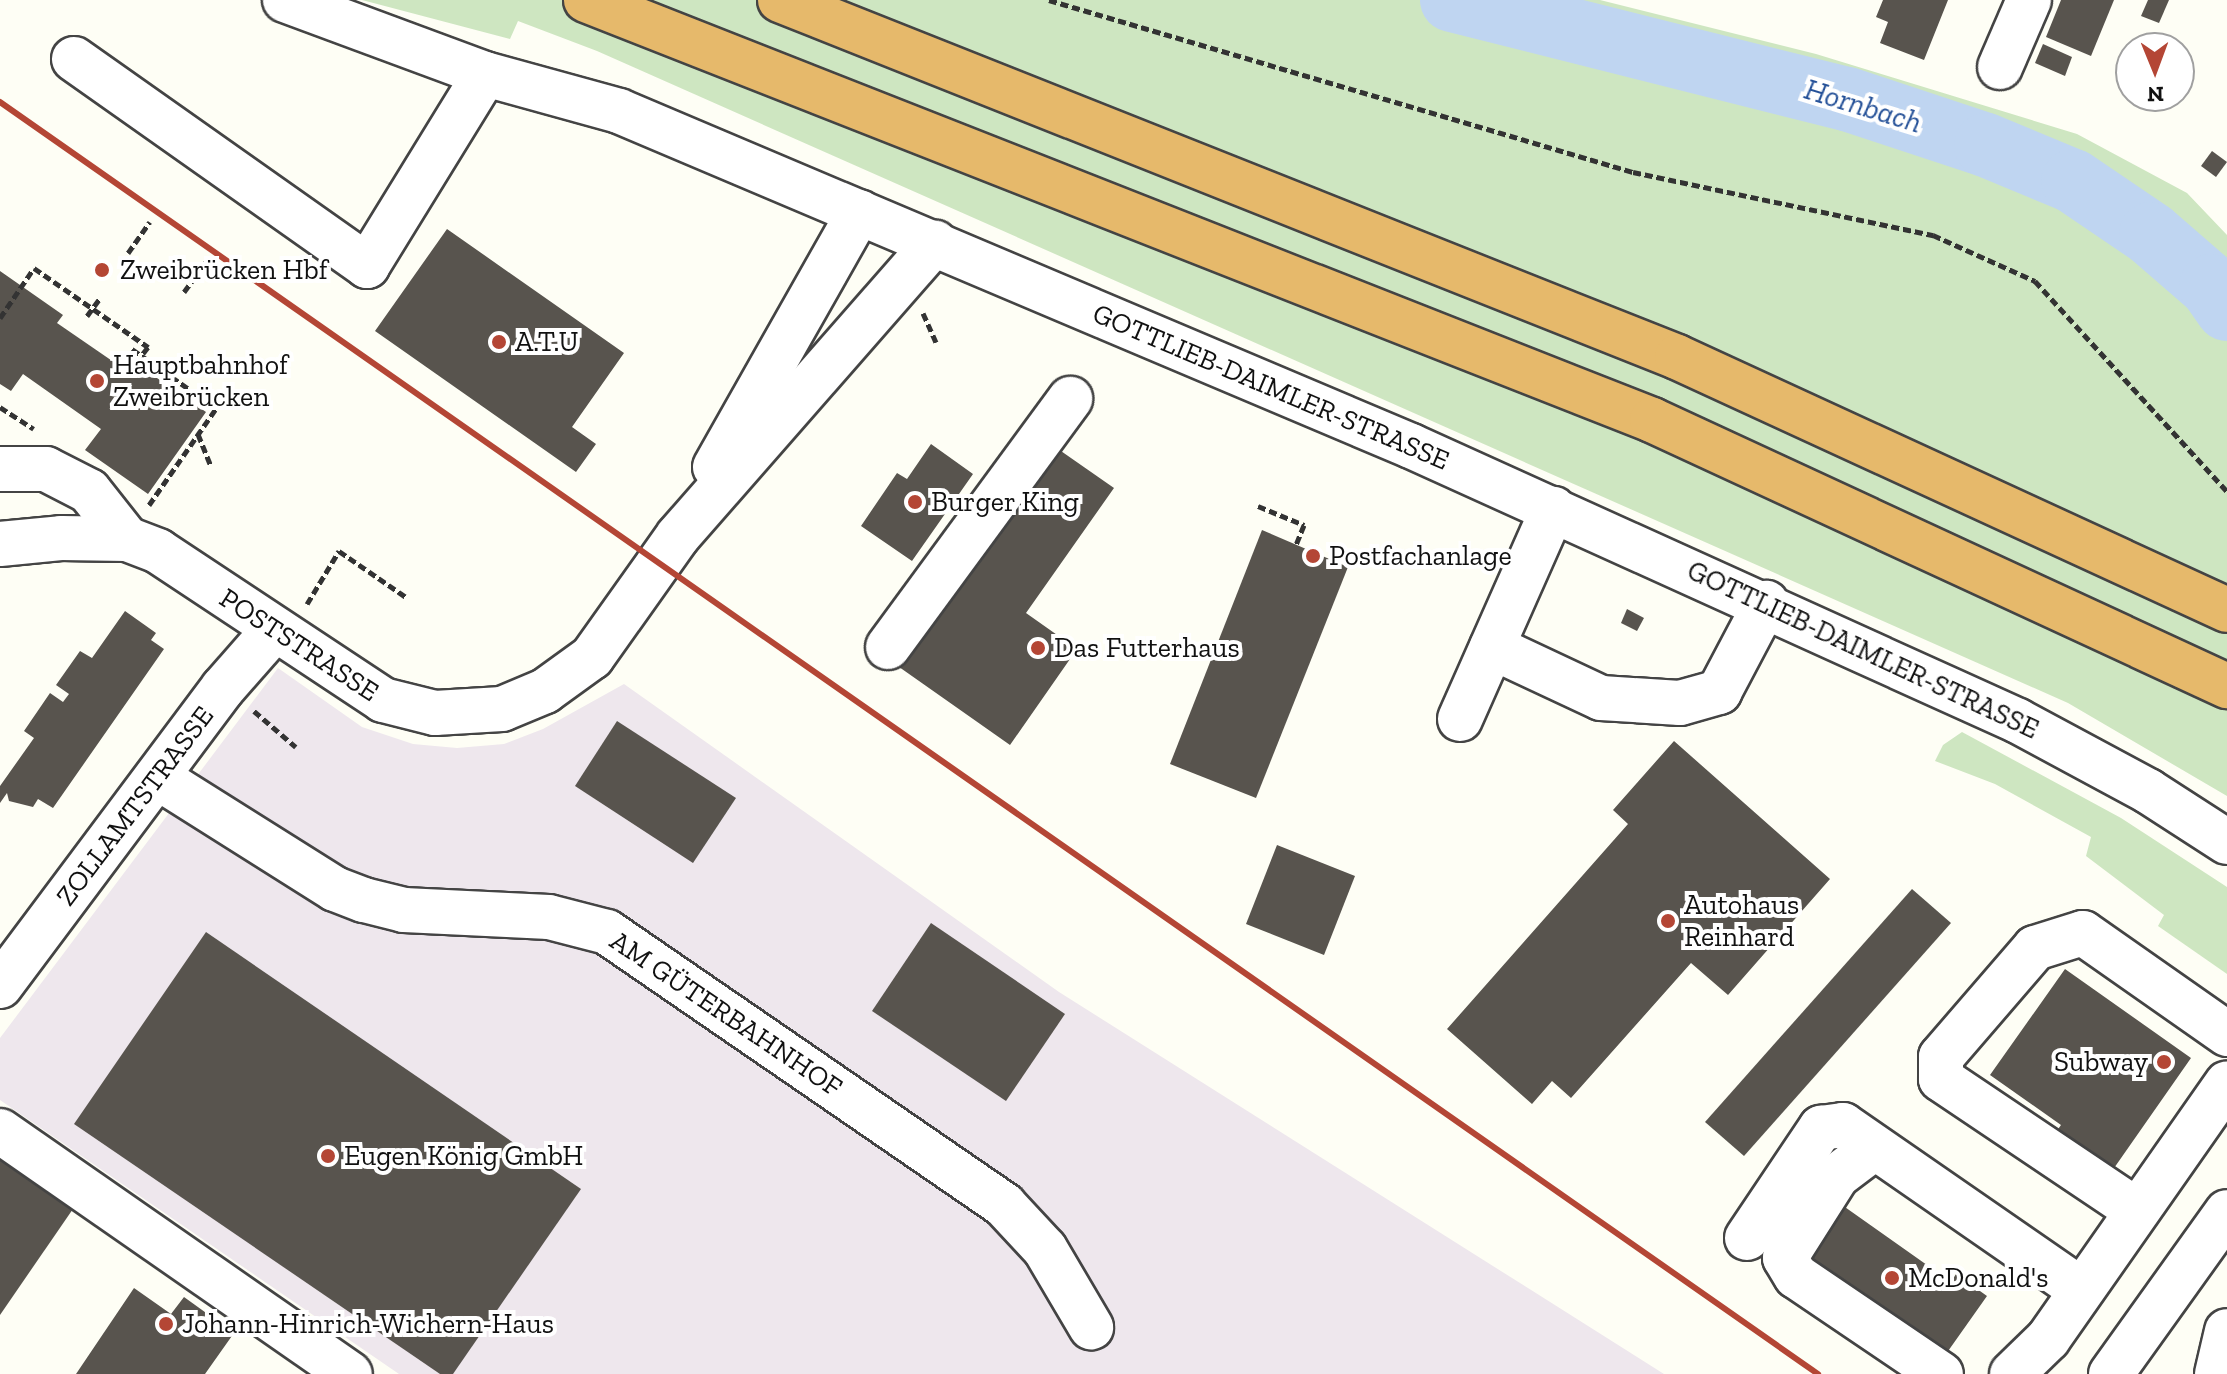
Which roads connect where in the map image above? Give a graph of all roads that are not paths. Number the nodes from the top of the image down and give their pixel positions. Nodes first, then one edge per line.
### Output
1 (285, 0) edge
2 (586, 0) edge
3 (780, 0) edge
4 (2029, 0) edge
5 (74, 59) dead end
6 (2000, 67) dead end
7 (485, 74) junction
8 (859, 212) junction
9 (935, 242) junction
10 (1070, 399) dead end
11 (0, 469) edge
12 (1553, 509) junction
13 (678, 536) junction
14 (127, 539) junction
15 (0, 544) edge
16 (1766, 603) junction
17 (2227, 610) edge
18 (290, 618) junction
19 (888, 647) dead end
20 (1492, 647) junction
21 (2227, 686) edge
22 (1460, 719) dead end
23 (157, 777) junction
24 (2227, 842) edge
25 (0, 986) edge
26 (2227, 1034) edge
27 (2227, 1083) edge
28 (0, 1131) edge
29 (1874, 1148) junction
30 (2136, 1210) junction
31 (2227, 1212) edge
32 (1747, 1238) dead end
33 (2080, 1289) junction
34 (1091, 1327) dead end
35 (2227, 1331) edge
36 (350, 1374) edge
37 (1941, 1374) edge
38 (2012, 1374) edge
39 (2111, 1374) edge
40 (2217, 1374) edge

1 - 7 street, GOTTLIEB-DAIMLER-STRASSE
2 - 21 highway
3 - 17 highway
4 - 6 street
5 - 7 street
7 - 8 street, GOTTLIEB-DAIMLER-STRASSE
8 - 9 street, GOTTLIEB-DAIMLER-STRASSE
8 - 13 street, POSTSTRASSE
9 - 12 street, GOTTLIEB-DAIMLER-STRASSE
9 - 13 street, POSTSTRASSE
10 - 19 street
11 - 14 street
12 - 16 street, GOTTLIEB-DAIMLER-STRASSE
12 - 20 street
13 - 18 street, POSTSTRASSE
14 - 15 street, POSTSTRASSE
14 - 18 street, POSTSTRASSE
16 - 20 street
16 - 24 street, GOTTLIEB-DAIMLER-STRASSE
18 - 23 street, ZOLLAMTSTRASSE
20 - 22 street
23 - 25 street, ZOLLAMTSTRASSE
23 - 34 street, AM GÜTERBAHNHOF
26 - 30 street
27 - 30 street
28 - 36 street
29 - 32 street
29 - 33 street
29 - 37 street
30 - 33 street
31 - 39 street
33 - 38 street
35 - 40 street

